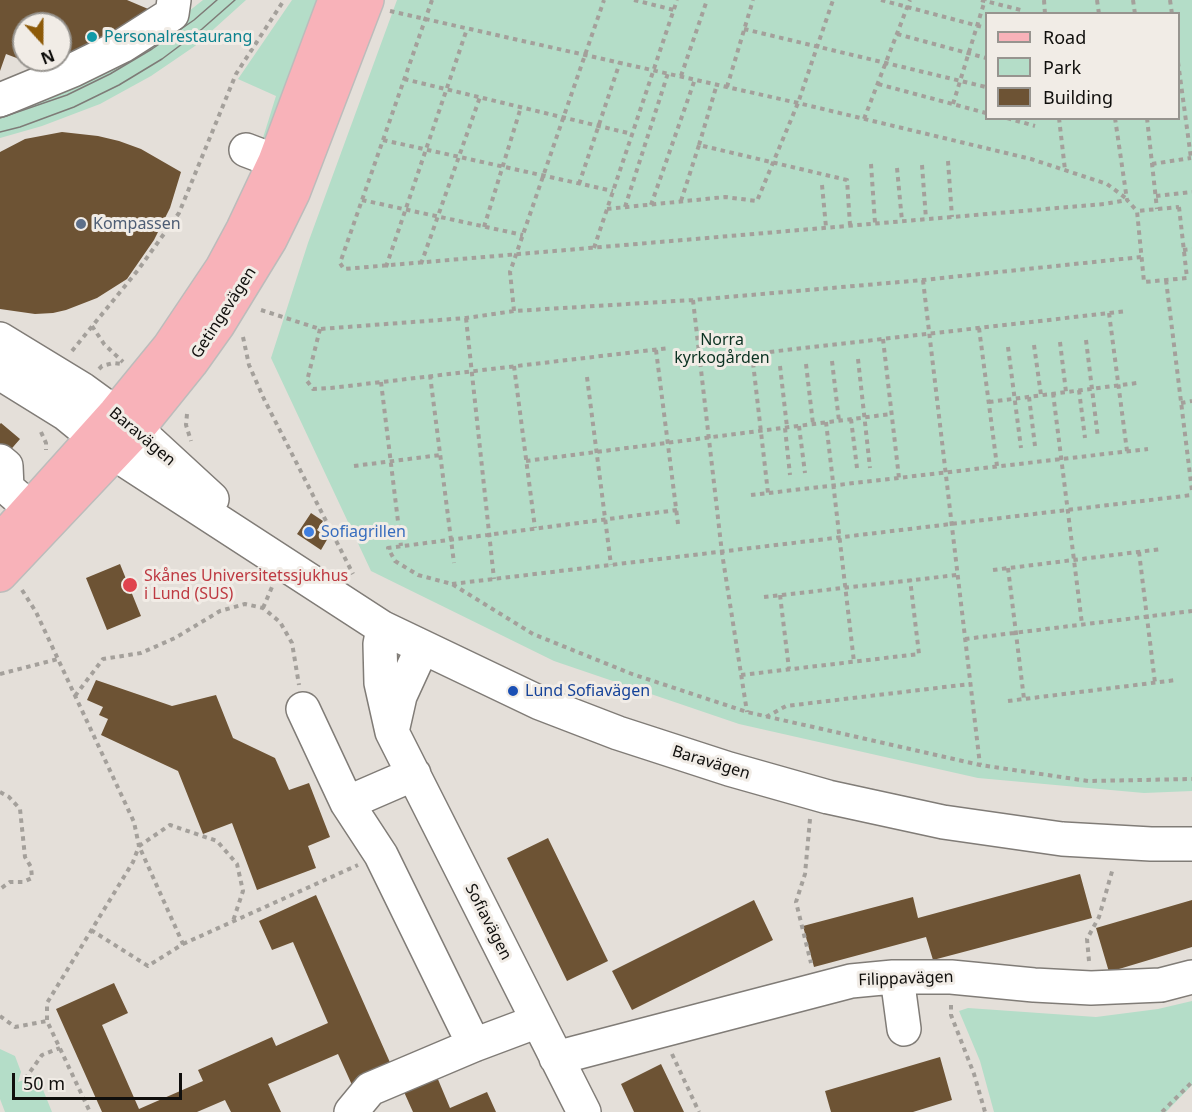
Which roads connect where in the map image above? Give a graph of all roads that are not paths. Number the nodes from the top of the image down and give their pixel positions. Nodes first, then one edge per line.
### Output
1 (174, 0) edge
2 (335, 0) edge
3 (378, 5) edge
4 (0, 100) edge
5 (0, 339) edge
6 (0, 373) edge
7 (126, 422) junction
8 (104, 446) junction
9 (0, 460) edge
10 (30, 508) junction
11 (0, 541) edge
12 (272, 568) junction
13 (9, 580) edge
14 (383, 628) junction
15 (422, 648) junction
16 (303, 709) road end
17 (392, 732) junction
18 (414, 774) junction
19 (347, 802) junction
20 (1192, 844) edge
21 (897, 977) junction
22 (1192, 977) edge
23 (538, 1022) junction
24 (904, 1029) dead end
25 (474, 1045) junction
26 (556, 1058) junction
27 (351, 1112) edge
28 (584, 1112) edge

1 - 4 street
2 - 7 main road, Getingevägen
3 - 7 main road, Getingevägen
5 - 7 street, Baravägen
6 - 8 street, Baravägen
7 - 8 main road, Getingevägen
7 - 12 street, Baravägen
8 - 10 main road, Getingevägen
8 - 12 street, Baravägen
8 - 13 main road, Getingevägen
9 - 10 street
10 - 11 main road, Getingevägen
12 - 14 street, Baravägen
14 - 15 street, Baravägen
14 - 17 street, Sofiavägen
15 - 17 street
15 - 20 street, Baravägen
16 - 19 street
17 - 18 street, Sofiavägen
18 - 19 street
18 - 23 street, Sofiavägen
19 - 25 street
21 - 22 street, Filippavägen
21 - 24 street
21 - 26 street, Filippavägen
23 - 25 street
23 - 26 street, Sofiavägen
25 - 27 street
26 - 28 street, Sofiavägen

